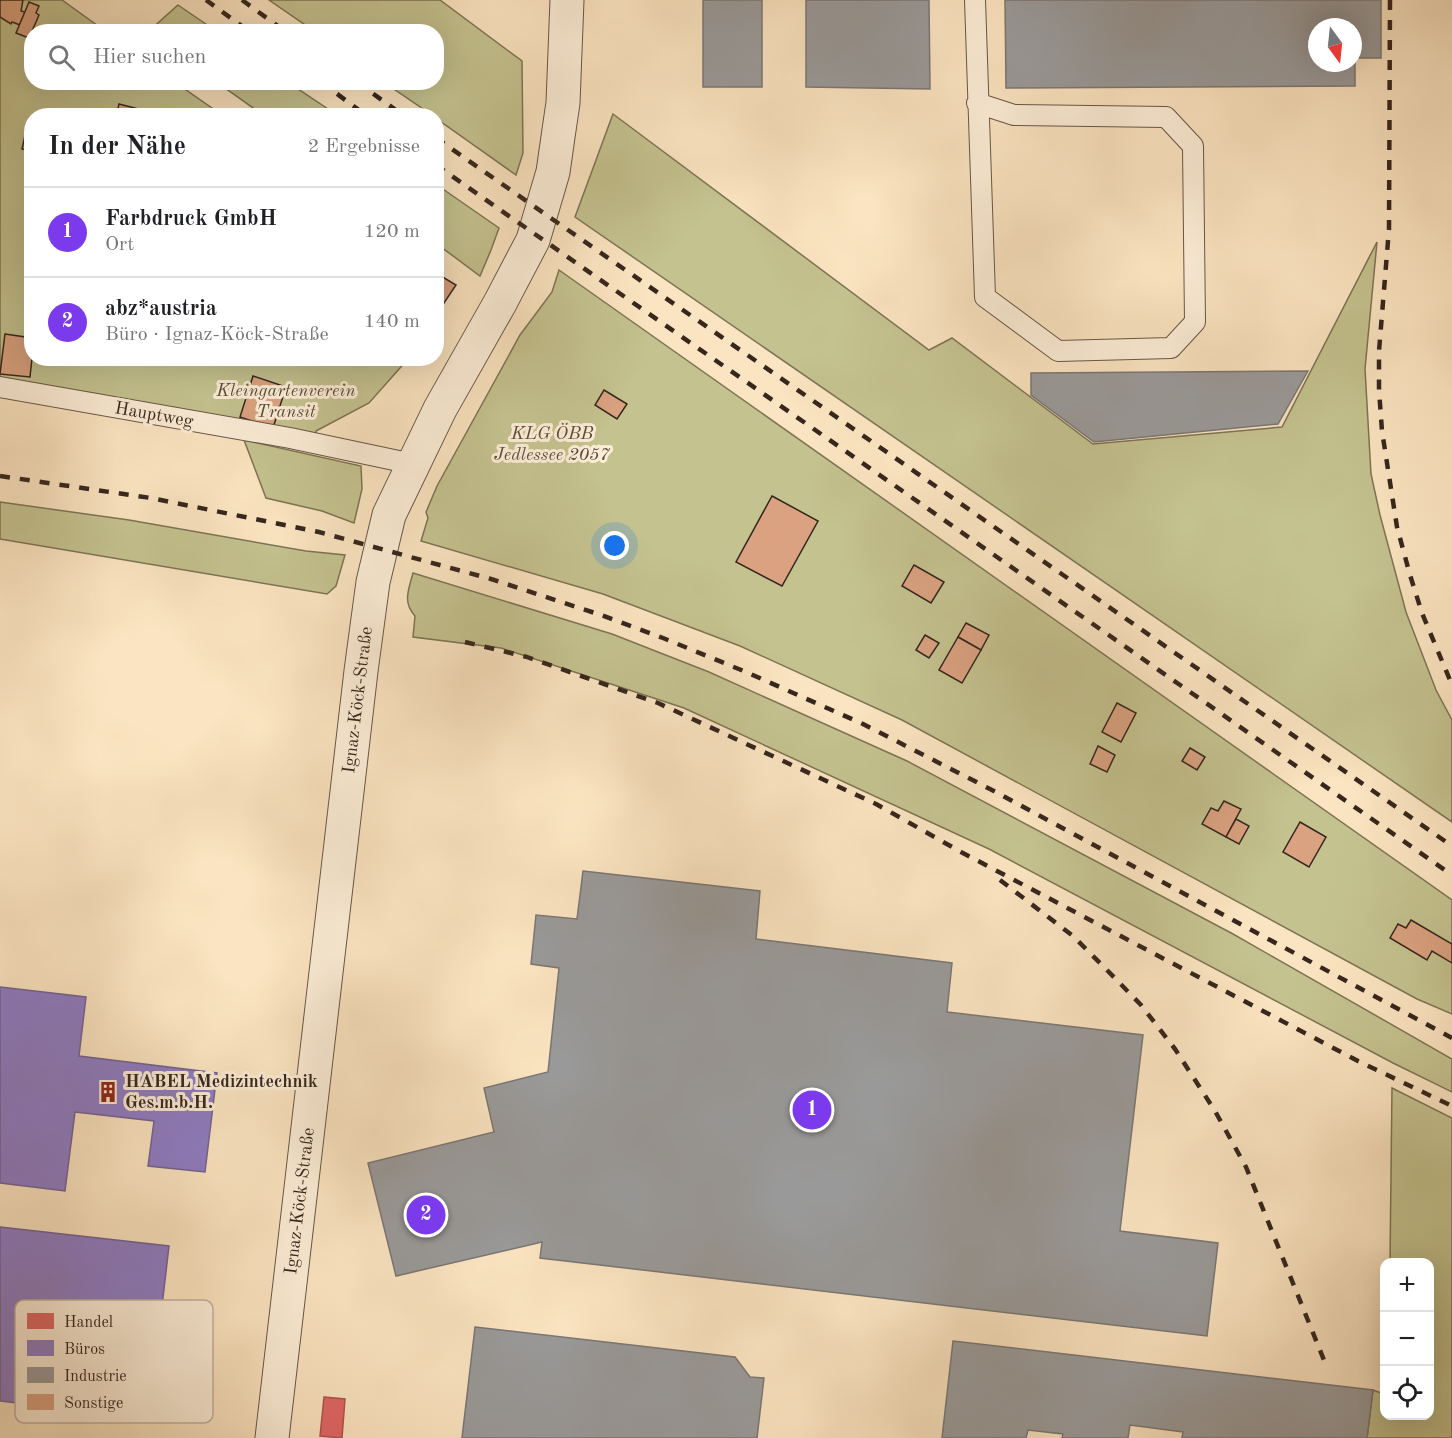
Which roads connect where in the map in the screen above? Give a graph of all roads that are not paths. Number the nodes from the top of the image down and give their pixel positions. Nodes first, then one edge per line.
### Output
1 (567, 0) edge
2 (975, 0) edge
3 (977, 104) junction
4 (0, 387) edge
5 (413, 464) junction
6 (272, 1438) edge

1 - 5 street, Ignaz-Köck-Straße
2 - 3 lane
3 - 3 lane
4 - 5 lane, Hauptweg
5 - 6 street, Ignaz-Köck-Straße

